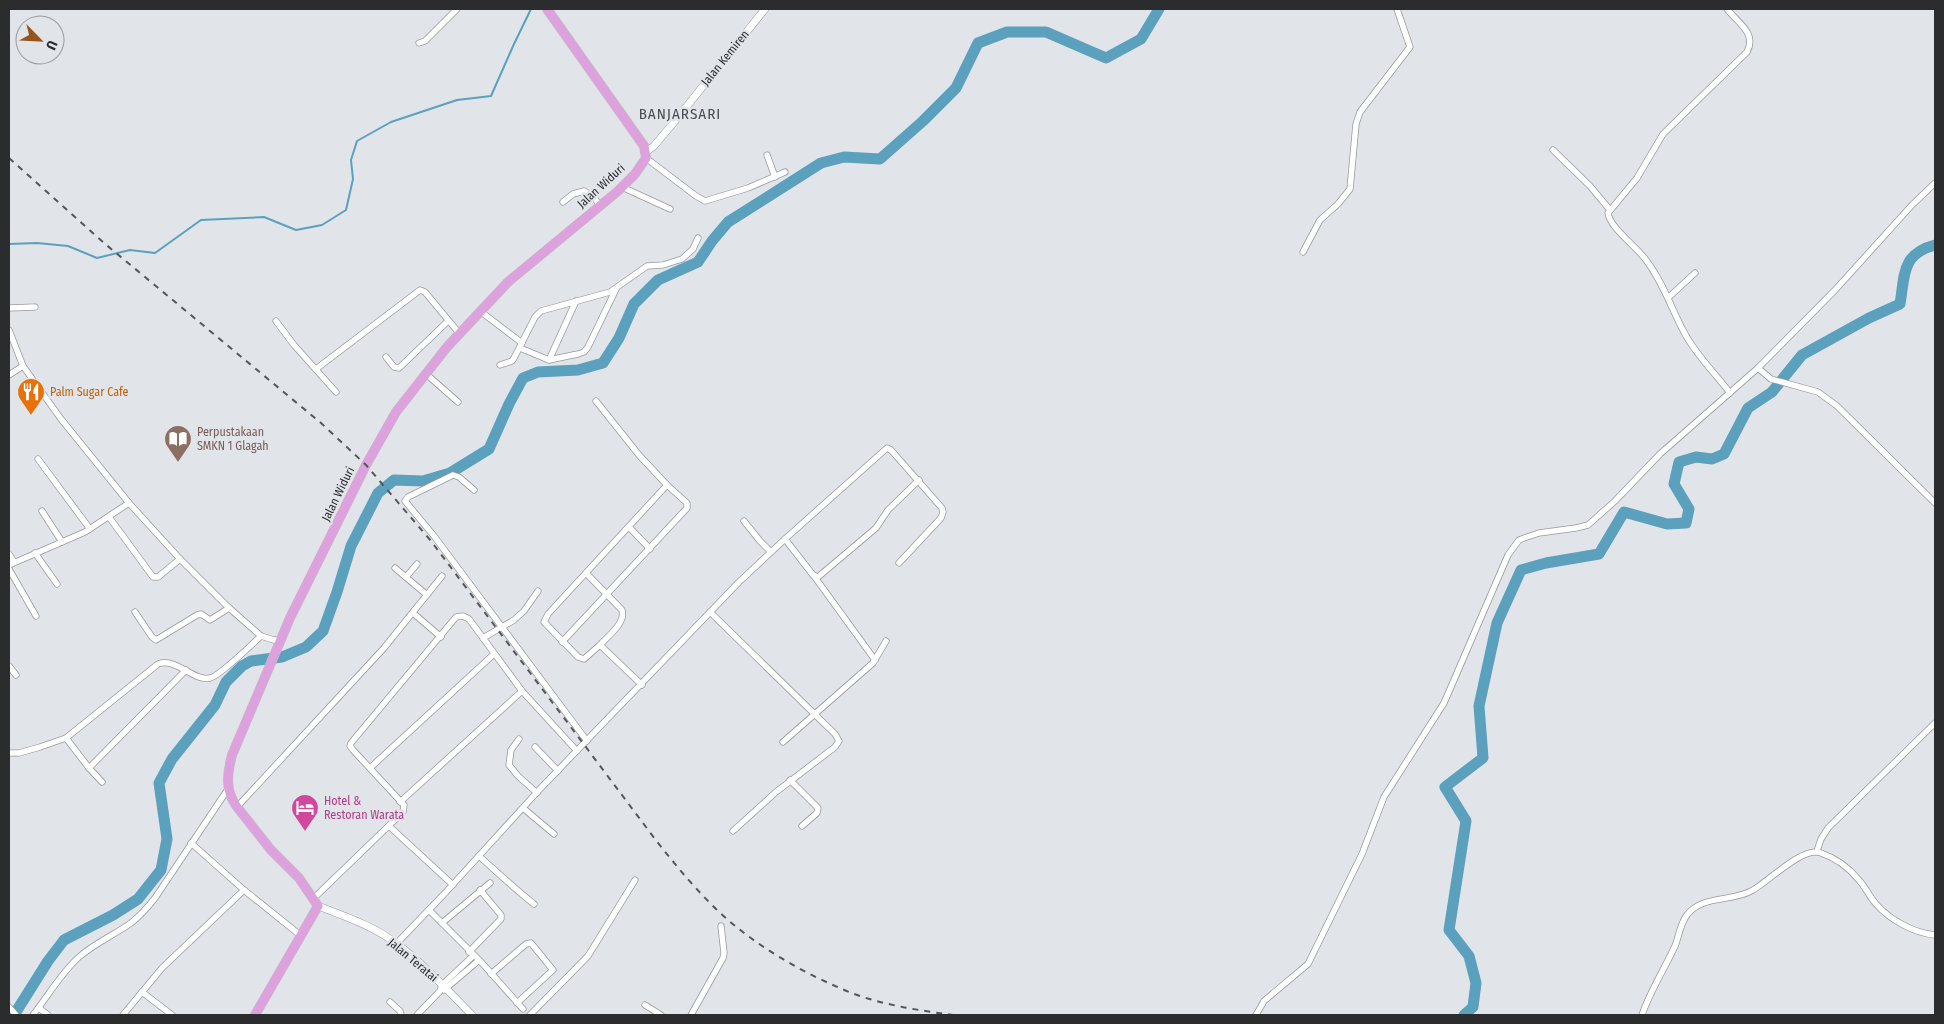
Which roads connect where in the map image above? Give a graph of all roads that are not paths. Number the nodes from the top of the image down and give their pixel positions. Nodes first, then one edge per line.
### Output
1 (457, 9) edge
2 (765, 9) edge
3 (1397, 9) edge
4 (1727, 9) edge
5 (548, 10) edge
6 (419, 43) dead end
7 (1553, 150) dead end
8 (646, 155) junction
9 (767, 155) dead end
10 (785, 172) dead end
11 (775, 177) junction
12 (1935, 183) edge
13 (624, 185) junction
14 (563, 202) dead end
15 (599, 204) junction
16 (670, 209) dead end
17 (1610, 210) junction
18 (698, 238) dead end
19 (1303, 252) dead end
20 (1695, 273) dead end
21 (616, 289) junction
22 (1668, 297) junction
23 (576, 301) junction
24 (35, 307) dead end
25 (9, 308) edge
26 (480, 311) junction
27 (276, 321) dead end
28 (449, 322) junction
29 (457, 331) junction
30 (10, 334) edge
31 (521, 346) junction
32 (386, 357) dead end
33 (548, 360) junction
34 (500, 365) dead end
35 (23, 366) junction
36 (1758, 368) junction
37 (316, 369) junction
38 (425, 374) junction
39 (9, 375) edge
40 (336, 392) dead end
41 (1730, 393) junction
42 (596, 401) dead end
43 (458, 402) dead end
44 (38, 460) dead end
45 (919, 480) junction
46 (667, 485) junction
47 (474, 490) dead end
48 (130, 503) junction
49 (1935, 504) edge
50 (42, 511) dead end
51 (109, 517) junction
52 (744, 521) dead end
53 (629, 527) junction
54 (90, 529) junction
55 (785, 539) junction
56 (62, 542) junction
57 (650, 549) junction
58 (771, 552) junction
59 (9, 554) edge
60 (35, 554) junction
61 (180, 559) junction
62 (11, 563) edge
63 (899, 563) dead end
64 (417, 564) dead end
65 (395, 568) dead end
66 (9, 570) edge
67 (586, 573) junction
68 (813, 574) junction
69 (442, 576) dead end
70 (406, 577) junction
71 (57, 584) dead end
72 (538, 591) dead end
73 (607, 594) junction
74 (427, 595) junction
75 (229, 608) junction
76 (136, 612) dead end
77 (710, 612) junction
78 (413, 613) junction
79 (36, 616) dead end
80 (502, 627) junction
81 (261, 636) junction
82 (441, 637) junction
83 (483, 638) junction
84 (886, 641) dead end
85 (279, 642) junction
86 (562, 642) junction
87 (600, 645) junction
88 (494, 654) junction
89 (875, 660) junction
90 (9, 666) edge
91 (186, 670) junction
92 (16, 675) dead end
93 (642, 685) junction
94 (522, 691) junction
95 (814, 714) junction
96 (1935, 723) edge
97 (66, 738) junction
98 (519, 739) dead end
99 (587, 740) junction
100 (783, 742) dead end
101 (535, 747) dead end
102 (577, 751) junction
103 (9, 753) edge
104 (89, 768) junction
105 (370, 768) junction
106 (558, 771) junction
107 (790, 780) junction
108 (102, 782) dead end
109 (228, 789) junction
110 (537, 793) junction
111 (400, 802) junction
112 (237, 807) junction
113 (524, 808) junction
114 (389, 826) junction
115 (802, 826) dead end
116 (733, 831) dead end
117 (554, 834) dead end
118 (191, 843) junction
119 (1816, 851) junction
120 (479, 856) junction
121 (635, 880) dead end
122 (490, 883) dead end
123 (453, 885) junction
124 (244, 890) junction
125 (480, 890) junction
126 (316, 902) junction
127 (534, 904) dead end
128 (429, 910) junction
129 (442, 922) junction
130 (721, 926) dead end
131 (300, 935) junction
132 (1935, 935) edge
133 (396, 943) junction
134 (471, 954) junction
135 (478, 961) junction
136 (492, 974) junction
137 (443, 988) junction
138 (142, 992) junction
139 (390, 1002) dead end
140 (517, 1003) junction
141 (645, 1006) dead end
142 (10, 1008) edge
143 (39, 1008) junction
144 (523, 1009) dead end
145 (466, 1013) edge
146 (16, 1015) edge
147 (33, 1015) edge
148 (48, 1015) edge
149 (123, 1015) edge
150 (172, 1015) edge
151 (256, 1015) edge
152 (401, 1015) edge
153 (417, 1015) edge
154 (530, 1015) edge
155 (661, 1015) edge
156 (691, 1015) edge
157 (1256, 1015) edge
158 (1642, 1015) edge

1 - 6 street
2 - 8 street, Jalan Kemiren
3 - 19 street
4 - 17 street
5 - 8 main road
7 - 17 street
8 - 11 street
8 - 13 main road, Jalan Widuri
9 - 11 street
10 - 11 street
12 - 36 street
13 - 15 main road, Jalan Widuri
13 - 16 street
14 - 15 street
15 - 26 main road, Jalan Widuri
17 - 22 street
18 - 21 street
20 - 22 street
21 - 23 street
21 - 33 street
22 - 41 street
23 - 31 street
23 - 33 street
24 - 25 street
26 - 29 main road, Jalan Widuri
26 - 31 street
27 - 37 street
28 - 29 street
28 - 32 street
28 - 37 street
29 - 38 main road, Jalan Widuri
30 - 35 street
31 - 33 street
31 - 34 street
35 - 39 street
35 - 48 street
36 - 41 street
36 - 49 street
37 - 40 street
38 - 43 street
38 - 85 main road, Jalan Widuri
41 - 157 street
42 - 46 street
44 - 54 street
45 - 55 street
45 - 63 street
45 - 68 street
46 - 53 street
46 - 57 street
47 - 80 street
48 - 51 street
48 - 61 street
50 - 56 street
51 - 54 street
51 - 61 street
52 - 58 street
53 - 57 street
53 - 67 street
54 - 56 street
55 - 58 street
55 - 68 street
56 - 60 street
57 - 73 street
58 - 77 street
59 - 62 street
60 - 62 street
60 - 71 street
61 - 75 street
64 - 70 street
65 - 70 street
66 - 79 street
67 - 73 street
67 - 86 street
68 - 89 street
69 - 74 street
70 - 74 street
72 - 80 street
73 - 86 street
73 - 87 street
74 - 78 street
75 - 76 street
75 - 81 street
77 - 93 street
77 - 95 street
78 - 82 street
78 - 112 street
80 - 83 street
80 - 99 street
81 - 85 street
81 - 91 street
82 - 83 street
82 - 105 street
83 - 88 street
84 - 89 street
85 - 109 main road, Jalan Widuri
86 - 87 street
87 - 93 street
88 - 94 street
88 - 105 street
89 - 95 street
90 - 92 street
91 - 97 street
91 - 104 street
93 - 99 street
94 - 102 street
94 - 111 street
95 - 100 street
95 - 107 street
96 - 119 street
97 - 103 street
97 - 104 street
98 - 110 street
99 - 102 street
101 - 106 street
102 - 106 street
104 - 108 street
105 - 111 street
106 - 110 street
107 - 115 street
107 - 116 street
109 - 112 main road, Jalan Widuri
109 - 118 street
110 - 113 street
111 - 114 street
112 - 126 main road, Jalan Widuri
113 - 117 street
113 - 120 street
114 - 123 street
114 - 126 street
118 - 124 street
118 - 143 street
119 - 132 street
119 - 158 street
120 - 123 street
120 - 127 street
121 - 154 street
122 - 125 street
123 - 128 street
124 - 131 street
124 - 138 street
125 - 129 street
125 - 134 street
126 - 131 main road
126 - 133 street, Jalan Teratai
128 - 129 street
128 - 133 street
129 - 134 street
130 - 156 street
131 - 151 main road
133 - 137 street, Jalan Teratai
134 - 135 street
134 - 137 street
135 - 136 street
135 - 137 street
136 - 140 street
136 - 140 street
137 - 145 street, Jalan Teratai
137 - 153 street
138 - 149 street
138 - 150 street
139 - 152 street
140 - 144 street
141 - 155 street
142 - 146 street
143 - 147 street
143 - 148 street

